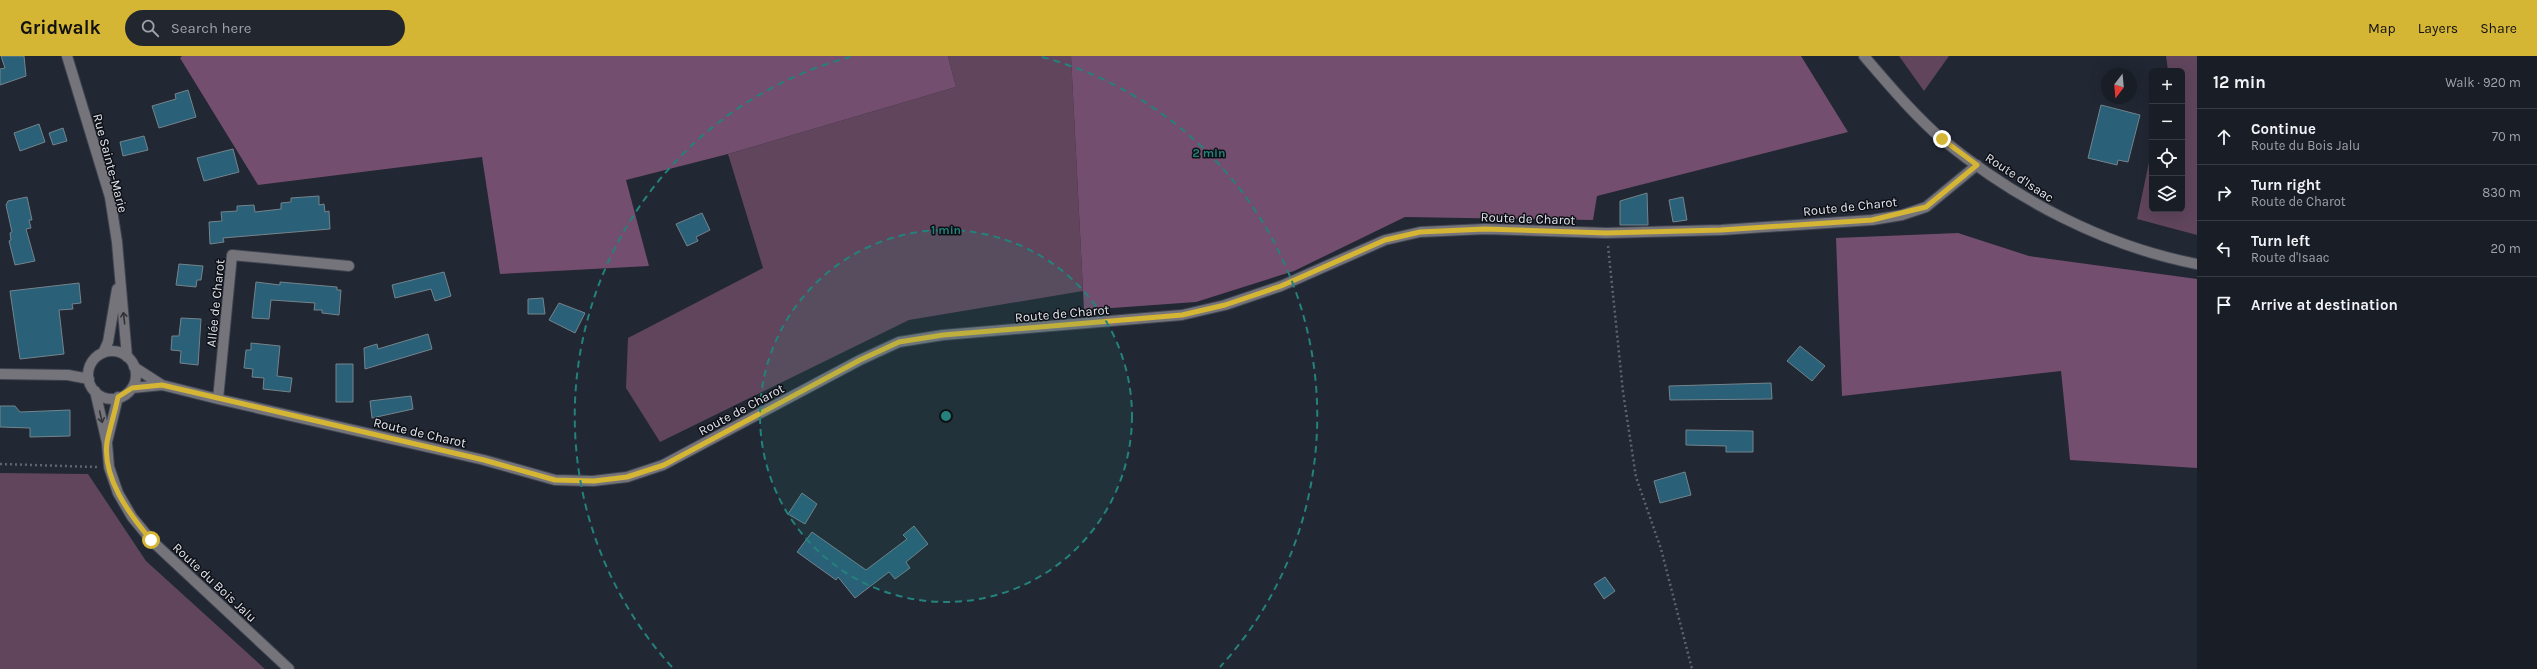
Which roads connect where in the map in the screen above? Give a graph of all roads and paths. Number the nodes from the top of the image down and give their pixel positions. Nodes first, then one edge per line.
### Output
1 (66, 56) edge
2 (1864, 56) edge
3 (1977, 165) junction
4 (1606, 233) junction
5 (2197, 264) edge
6 (350, 266) dead end
7 (119, 279) junction
8 (103, 353) junction
9 (127, 357) junction
10 (134, 367) junction
11 (0, 374) edge
12 (88, 379) junction
13 (162, 385) junction
14 (132, 388) junction
15 (95, 391) junction
16 (118, 397) junction
17 (218, 399) junction
18 (107, 443) junction
19 (0, 464) edge
20 (109, 467) junction
21 (289, 669) edge
22 (1692, 669) edge

1 - 7 street, Rue Sainte-Marie
2 - 3 street, Route d'Isaac
3 - 4 street, Route de Charot
3 - 5 street, Route d'Isaac
4 - 17 street, Route de Charot
4 - 22 path
6 - 17 street, Allée de Charot
7 - 8 street, Rue Sainte-Marie
9 -> 7 street, Rue Sainte-Marie
8 - 9 street
8 - 12 street
9 - 10 street
10 - 13 street, Route de Charot
10 - 14 street
11 - 12 street
12 - 15 street
13 - 14 street, Route de Charot
13 - 17 street, Route de Charot
14 - 16 street
15 - 16 street
15 -> 18 street, Route du Bois Jalu
16 - 18 street, Route du Bois Jalu
18 - 20 street, Route du Bois Jalu
19 - 20 path
20 - 21 street, Route du Bois Jalu

